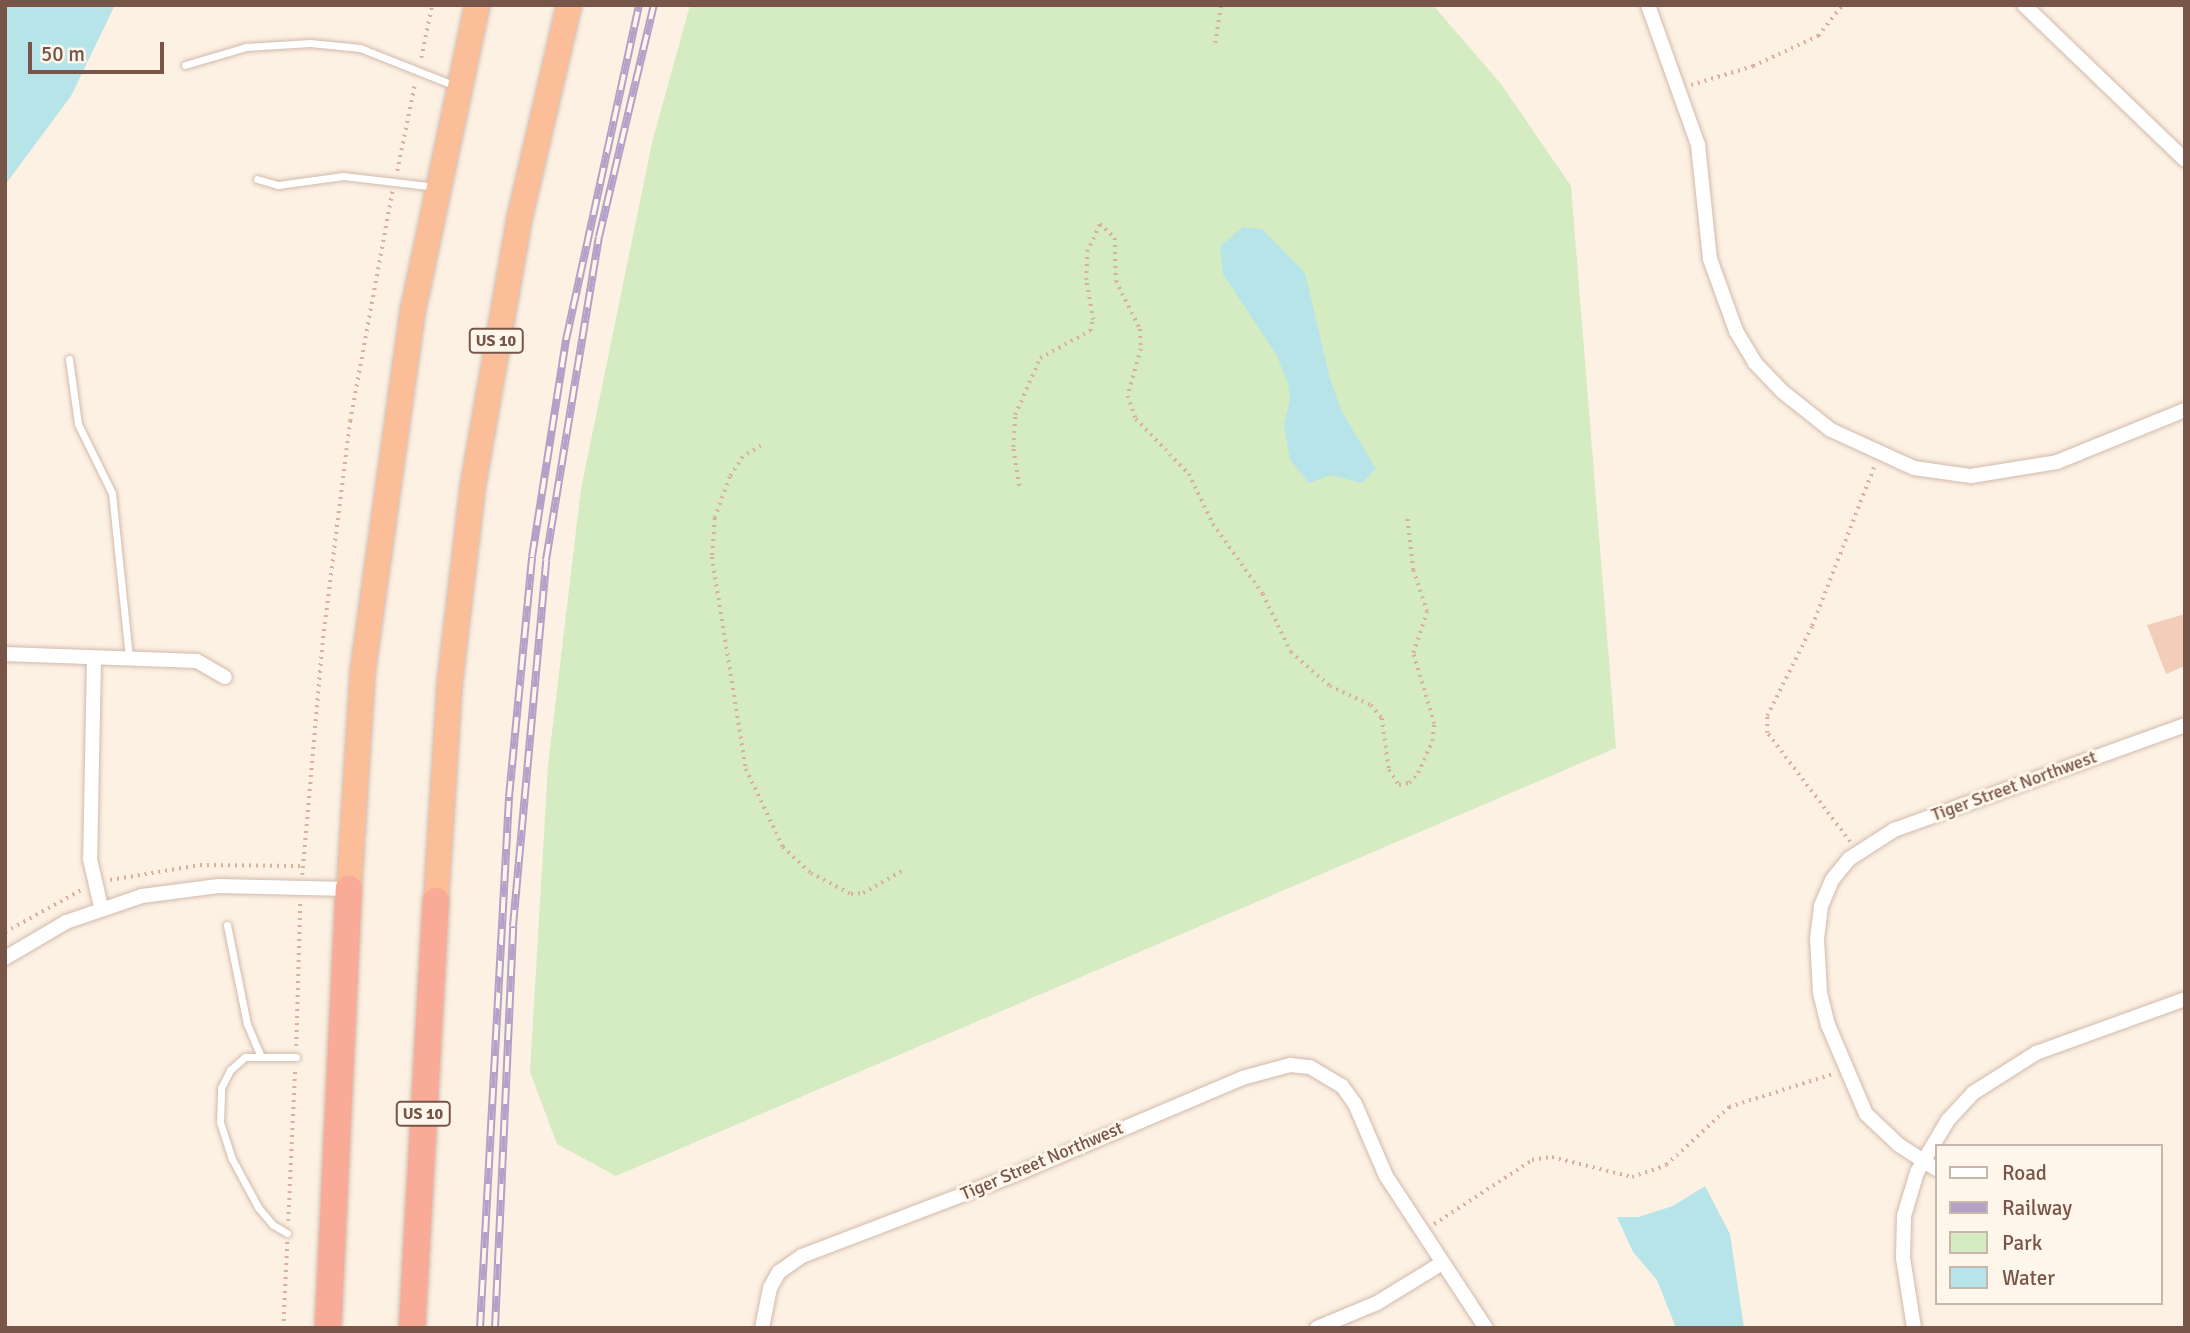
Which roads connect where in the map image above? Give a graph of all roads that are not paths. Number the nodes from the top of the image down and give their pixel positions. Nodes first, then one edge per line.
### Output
1 (477, 5) edge
2 (569, 5) edge
3 (1648, 5) edge
4 (2024, 5) edge
5 (185, 65) dead end
6 (457, 86) junction
7 (2185, 160) edge
8 (257, 179) dead end
9 (437, 187) junction
10 (69, 359) dead end
11 (2185, 410) edge
12 (5, 654) edge
13 (94, 657) junction
14 (129, 657) junction
15 (225, 677) dead end
16 (2185, 725) edge
17 (349, 889) junction
18 (436, 901) joint
19 (101, 907) junction
20 (227, 925) dead end
21 (5, 958) edge
22 (2185, 999) edge
23 (260, 1054) junction
24 (296, 1058) road end
25 (1923, 1160) junction
26 (1934, 1167) edge
27 (287, 1233) road end
28 (1441, 1263) junction
29 (328, 1328) edge
30 (412, 1328) edge
31 (762, 1328) edge
32 (1317, 1328) edge
33 (1486, 1328) edge
34 (1914, 1328) edge

1 - 6 highway
2 - 18 highway, US 10
3 - 11 street
4 - 7 street
5 - 6 lane
6 - 9 highway
8 - 9 lane
9 - 17 highway
10 - 14 lane
12 - 13 street
13 - 14 street
13 - 19 street
14 - 15 street
16 - 25 street, Tiger Street Northwest
17 - 19 street
17 - 29 highway
18 - 30 highway, US 10
19 - 21 street
20 - 23 lane
22 - 25 street
23 - 24 lane
23 - 27 lane
25 - 26 street
25 - 34 street
28 - 31 street, Tiger Street Northwest
28 - 32 street
28 - 33 street

